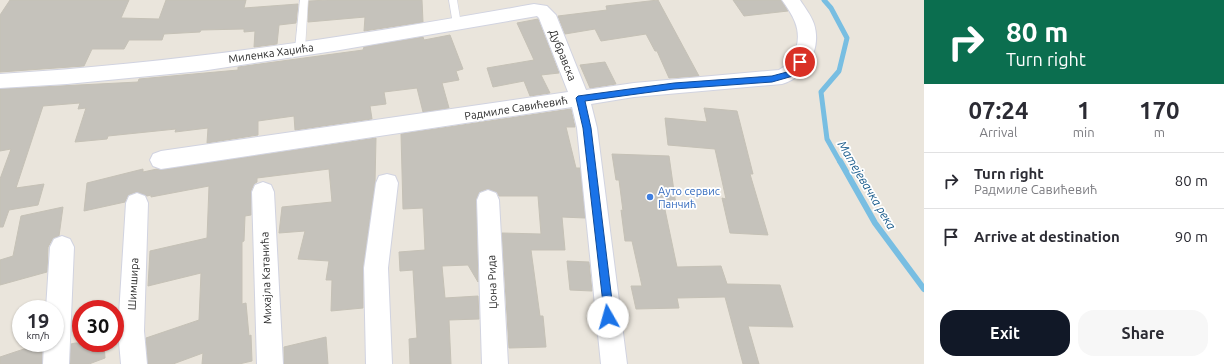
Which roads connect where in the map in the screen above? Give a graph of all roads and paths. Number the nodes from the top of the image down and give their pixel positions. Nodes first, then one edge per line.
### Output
1 (304, 0) edge
2 (453, 0) edge
3 (791, 0) edge
4 (541, 10) joint
5 (457, 24) junction
6 (300, 50) junction
7 (0, 81) edge
8 (580, 98) junction
9 (161, 160) dead end
10 (387, 184) dead end
11 (263, 192) dead end
12 (488, 200) dead end
13 (137, 203) dead end
14 (62, 247) dead end
15 (56, 364) edge
16 (134, 364) edge
17 (270, 364) edge
18 (379, 364) edge
19 (495, 364) edge
20 (614, 364) edge

1 - 6 lane
2 - 5 lane
3 - 8 street, Радмиле Савићевић
4 - 5 street, Миленка Хаџића
4 - 8 street, Дубравска
5 - 6 street, Миленка Хаџића
6 - 7 street, Миленка Хаџића
8 - 9 street, Радмиле Савићевић
8 - 20 street, Дубравска
10 - 18 street
11 - 17 street, Михајла Катанића
12 - 19 street, Џона Рида
13 - 16 street, Шимшира
14 - 15 street

